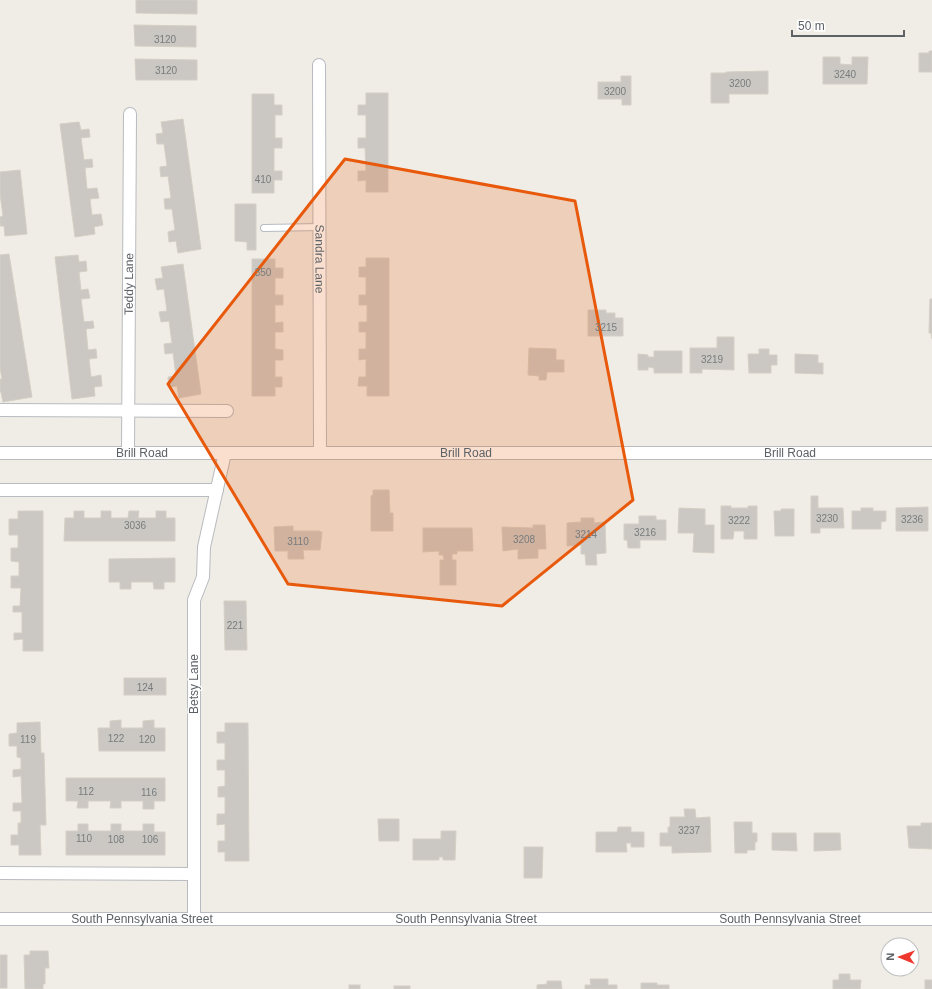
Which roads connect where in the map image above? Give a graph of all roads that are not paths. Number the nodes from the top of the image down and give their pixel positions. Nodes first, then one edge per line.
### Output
1 (319, 65) dead end
2 (130, 114) dead end
3 (264, 228) dead end
4 (320, 228) junction
5 (0, 410) edge
6 (128, 411) junction
7 (227, 411) dead end
8 (932, 452) edge
9 (0, 453) edge
10 (128, 453) junction
11 (225, 453) junction
12 (320, 453) junction
13 (0, 490) edge
14 (217, 490) junction
15 (0, 873) edge
16 (194, 874) junction
17 (0, 919) edge
18 (194, 919) junction
19 (932, 919) edge

1 - 4 street, Sandra Lane
2 - 6 street, Teddy Lane
3 - 4 lane
4 - 12 street, Sandra Lane
5 - 6 street
6 - 7 street
6 - 10 street, Teddy Lane
8 - 12 street, Brill Road
9 - 10 street, Brill Road
10 - 11 street, Brill Road
11 - 12 street, Brill Road
11 - 14 street, Betsy Lane
13 - 14 street
14 - 16 street, Betsy Lane
15 - 16 street
16 - 18 street, Betsy Lane
17 - 18 street, South Pennsylvania Street
18 - 19 street, South Pennsylvania Street

